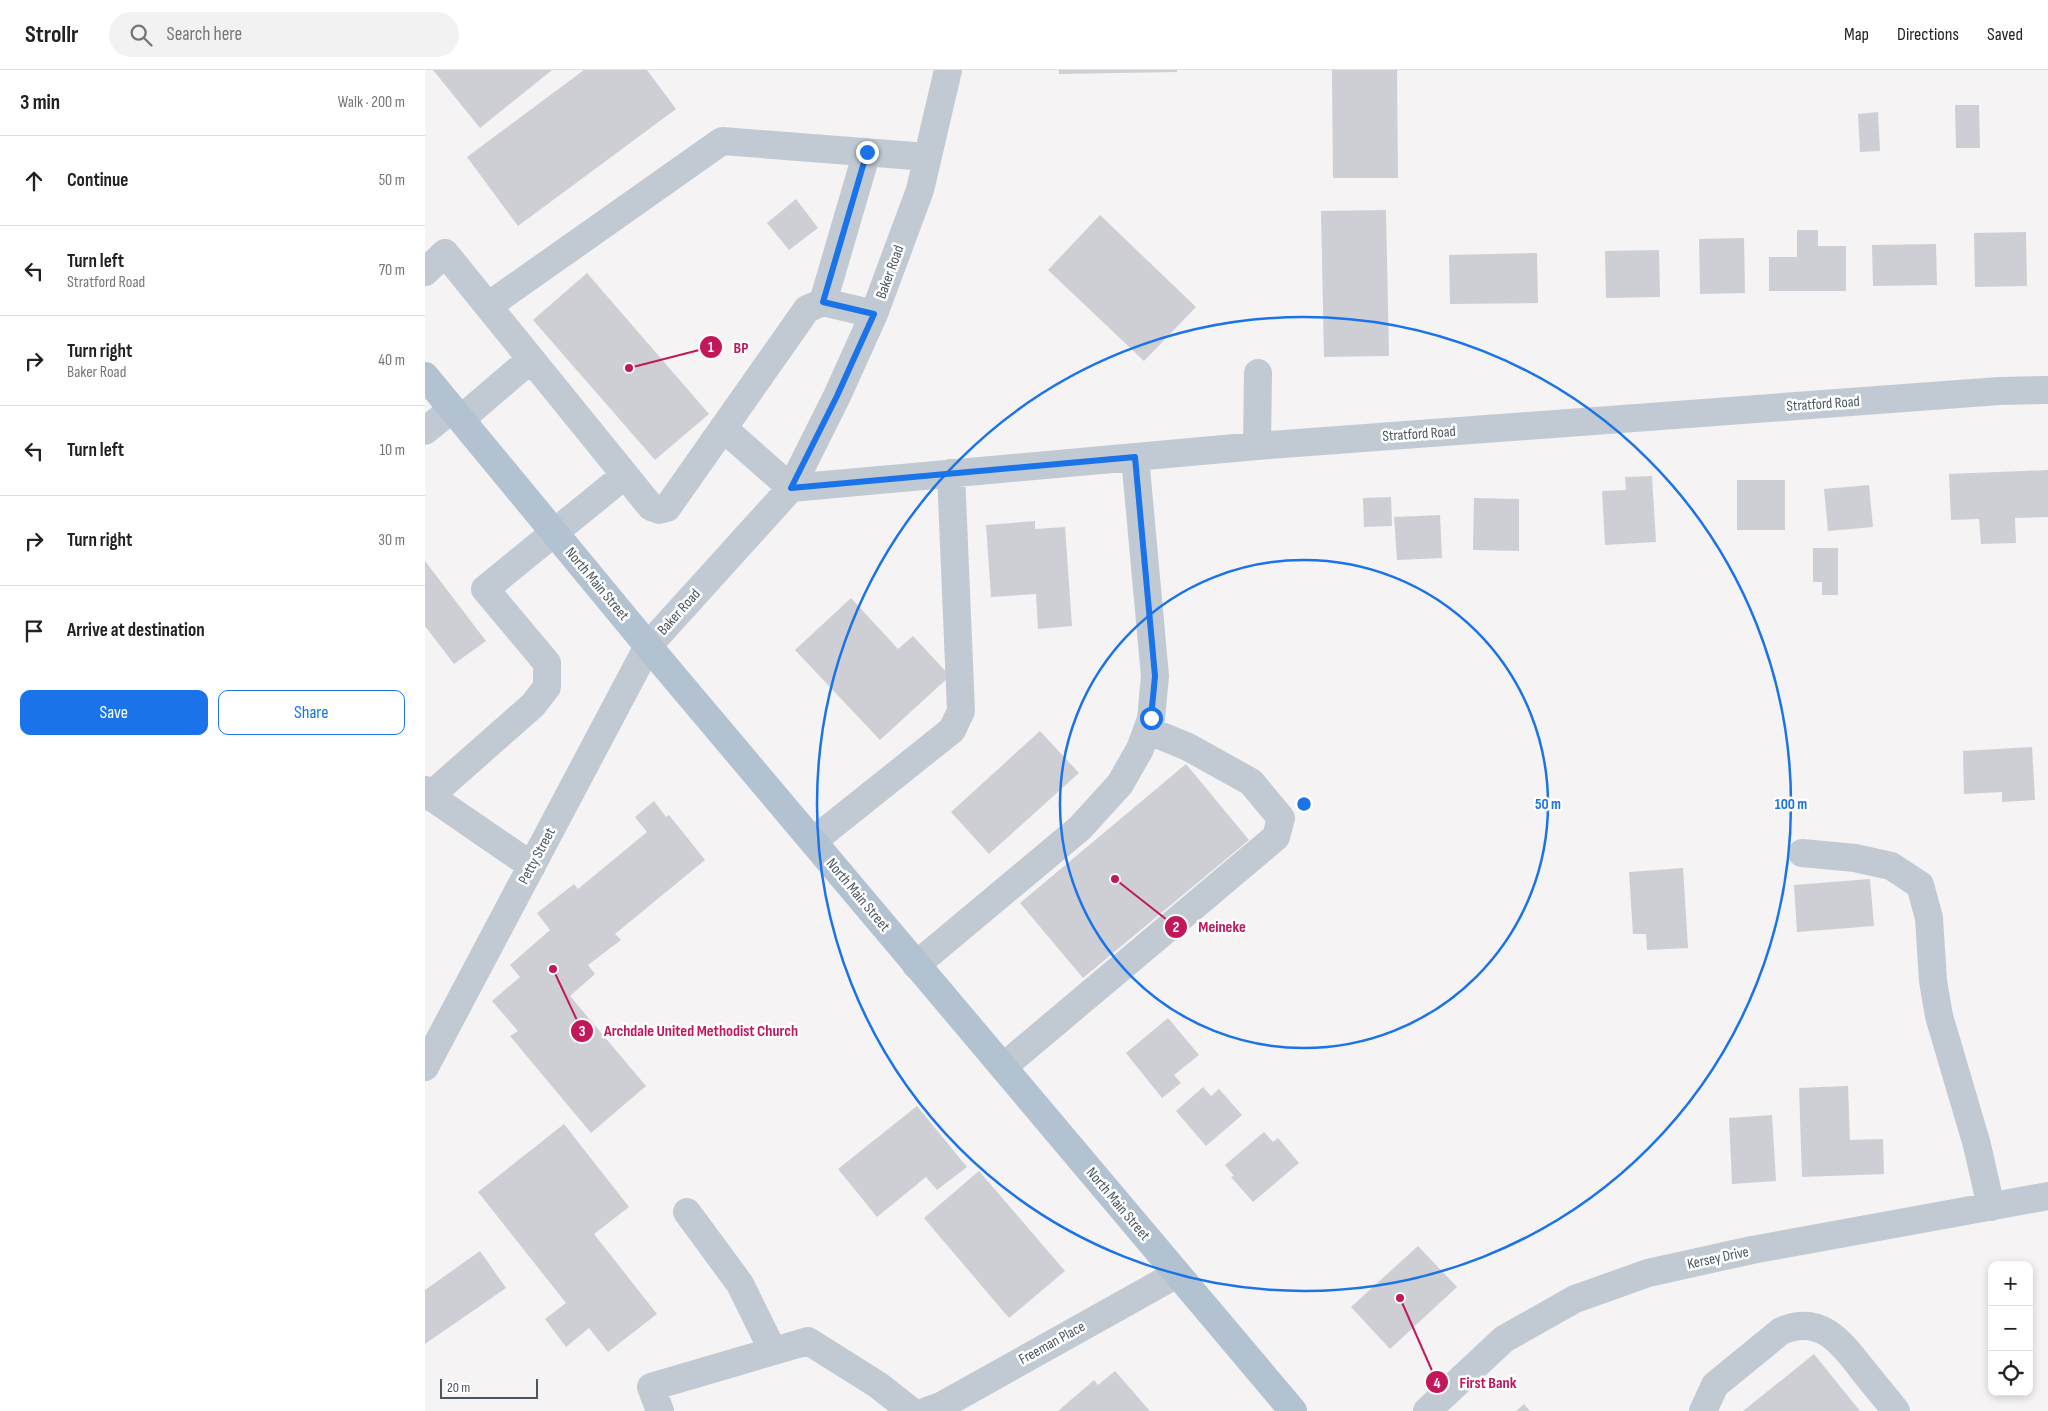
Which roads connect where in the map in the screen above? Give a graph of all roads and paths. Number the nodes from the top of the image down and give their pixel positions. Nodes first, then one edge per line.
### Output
1 (948, 70) edge
2 (867, 152) junction
3 (927, 157) junction
4 (425, 272) edge
5 (823, 302) junction
6 (488, 306) junction
7 (874, 314) junction
8 (531, 359) junction
9 (1258, 374) dead end
10 (425, 376) edge
11 (2048, 390) edge
12 (456, 414) junction
13 (723, 428) junction
14 (425, 431) edge
15 (1257, 446) junction
16 (1135, 457) junction
17 (951, 473) junction
18 (625, 475) junction
19 (791, 488) junction
20 (555, 533) junction
21 (648, 646) junction
22 (1147, 730) junction
23 (427, 793) edge
24 (813, 841) junction
25 (1802, 853) dead end
26 (532, 866) junction
27 (917, 965) junction
28 (425, 1067) edge
29 (1003, 1067) junction
30 (2048, 1196) edge
31 (1991, 1206) junction
32 (687, 1212) dead end
33 (1177, 1274) junction
34 (773, 1351) junction
35 (660, 1411) edge
36 (911, 1411) edge
37 (927, 1411) edge
38 (1293, 1411) edge
39 (1427, 1411) edge
40 (1703, 1411) edge
41 (1896, 1411) edge

1 - 3 street, Baker Road
2 - 3 street
2 - 5 street
2 - 6 street
3 - 7 street, Baker Road
4 - 6 street
5 - 7 street
5 - 13 street
6 - 8 street
7 - 19 street, Baker Road
8 - 12 street
8 - 18 street
9 - 15 street
10 - 12 main road, North Main Street
11 - 15 street, Stratford Road
12 - 14 street
12 - 20 main road, North Main Street
13 - 18 street
13 - 19 street
15 - 16 street, Stratford Road
16 - 17 street, Stratford Road
16 - 22 street
17 - 19 street, Stratford Road
17 - 24 street
18 - 20 street
19 - 21 street, Baker Road
20 - 21 main road, North Main Street
20 - 23 street
21 - 24 main road, North Main Street
21 - 26 street, Petty Street
22 - 27 street
22 - 29 street
23 - 26 street
24 - 27 main road, North Main Street
25 - 31 street
26 - 28 street, Petty Street
27 - 29 main road, North Main Street
29 - 33 main road, North Main Street
30 - 31 street, Kersey Drive
31 - 39 street, Kersey Drive
32 - 34 street
33 - 37 street, Freeman Place
33 - 38 main road, North Main Street
34 - 35 street
34 - 36 street
40 - 41 street

